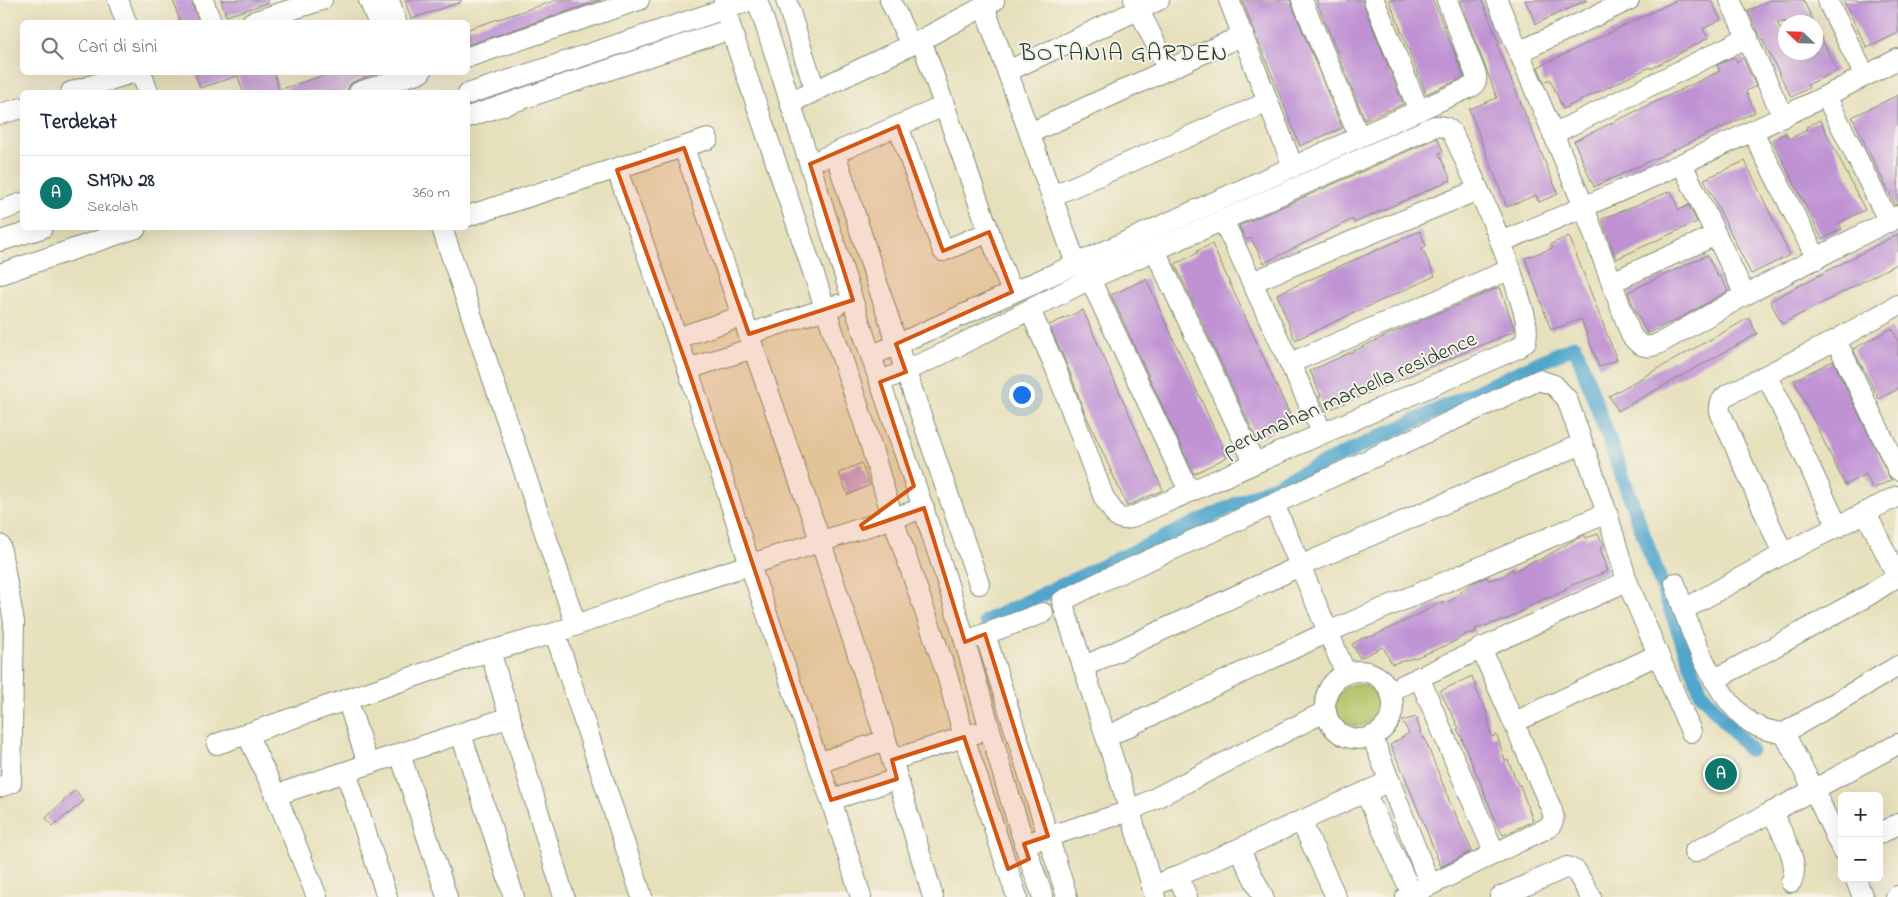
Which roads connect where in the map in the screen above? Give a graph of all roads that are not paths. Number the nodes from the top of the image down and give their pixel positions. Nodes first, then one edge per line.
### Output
1 (118, 0) edge
2 (203, 0) edge
3 (322, 0) edge
4 (370, 0) edge
5 (389, 0) edge
6 (640, 0) edge
7 (752, 0) edge
8 (757, 0) edge
9 (786, 0) edge
10 (890, 0) edge
11 (1159, 0) edge
12 (1229, 0) edge
13 (1302, 0) edge
14 (1374, 0) edge
15 (1448, 0) edge
16 (1497, 0) edge
17 (1630, 0) edge
18 (1730, 0) edge
19 (1827, 0) edge
20 (725, 4) edge
21 (979, 5) edge
22 (1136, 5) edge
23 (283, 6) edge
24 (125, 20) edge
25 (210, 20) edge
26 (256, 20) edge
27 (377, 20) edge
28 (395, 20) edge
29 (731, 29) junction
30 (1242, 34) junction
31 (1748, 37) junction
32 (916, 42) junction
33 (1519, 52) junction
34 (470, 56) edge
35 (1898, 59) edge
36 (1168, 69) junction
37 (1008, 70) junction
38 (125, 75) edge
39 (142, 75) edge
40 (407, 75) edge
41 (1866, 76) junction
42 (77, 90) edge
43 (147, 90) edge
44 (365, 90) edge
45 (816, 90) junction
46 (470, 93) edge
47 (1826, 96) junction
48 (1268, 102) junction
49 (790, 103) junction
50 (944, 106) junction
51 (20, 109) edge
52 (1419, 111) junction
53 (0, 114) edge
54 (470, 116) edge
55 (1783, 117) junction
56 (898, 126) junction
57 (1752, 132) junction
58 (1030, 133) junction
59 (1553, 134) junction
60 (1359, 137) junction
61 (708, 139) dead end
62 (684, 148) junction
63 (835, 153) junction
64 (810, 164) junction
65 (1682, 164) junction
66 (1293, 167) junction
67 (616, 170) junction
68 (1478, 190) junction
69 (1052, 196) junction
70 (20, 204) edge
71 (1584, 207) junction
72 (0, 211) edge
73 (470, 215) edge
74 (1893, 219) edge
75 (1223, 220) junction
76 (36, 230) edge
77 (130, 230) edge
78 (443, 230) edge
79 (989, 232) junction
80 (1716, 235) junction
81 (0, 241) edge
82 (1500, 242) junction
83 (1155, 250) junction
84 (1817, 259) junction
85 (1076, 264) junction
86 (1511, 269) junction
87 (0, 274) edge
88 (1090, 279) junction
89 (1252, 282) junction
90 (1612, 282) junction
91 (1012, 292) junction
92 (1745, 295) junction
93 (853, 300) junction
94 (1897, 308) edge
95 (826, 309) junction
96 (1030, 310) junction
97 (748, 333) junction
98 (677, 338) junction
99 (1836, 340) junction
100 (896, 344) junction
101 (871, 356) junction
102 (1290, 363) junction
103 (688, 369) junction
104 (906, 372) junction
105 (1767, 376) junction
106 (880, 382) junction
107 (1322, 432) junction
108 (1582, 444) junction
109 (1254, 462) junction
110 (1898, 470) edge
111 (914, 486) junction
112 (1190, 491) junction
113 (1898, 496) edge
114 (1274, 504) junction
115 (924, 508) junction
116 (891, 511) junction
117 (1607, 512) junction
118 (1866, 513) junction
119 (1838, 527) junction
120 (821, 543) junction
121 (0, 545) edge
122 (1783, 554) junction
123 (750, 565) junction
124 (1300, 566) junction
125 (1898, 576) edge
126 (1627, 581) junction
127 (1675, 583) dead end
128 (979, 584) dead end
129 (1683, 610) junction
130 (1043, 613) dead end
131 (576, 626) junction
132 (1328, 632) junction
133 (555, 633) junction
134 (986, 634) junction
135 (965, 642) junction
136 (1481, 648) junction
137 (490, 651) junction
138 (1657, 655) junction
139 (1898, 666) edge
140 (1083, 667) junction
141 (1346, 674) junction
142 (1419, 677) junction
143 (1714, 680) junction
144 (1390, 691) junction
145 (347, 699) junction
146 (1326, 712) junction
147 (510, 717) junction
148 (1515, 722) junction
149 (990, 729) junction
150 (1691, 732) dead end
151 (247, 734) junction
152 (461, 734) junction
153 (1784, 734) junction
154 (1372, 736) junction
155 (964, 737) junction
156 (1106, 737) junction
157 (886, 740) junction
158 (217, 744) dead end
159 (1898, 744) edge
160 (400, 754) junction
161 (818, 763) junction
162 (368, 764) junction
163 (895, 769) junction
164 (346, 772) junction
165 (1390, 781) junction
166 (0, 787) edge
167 (1814, 790) junction
168 (1365, 792) junction
169 (276, 795) junction
170 (831, 800) junction
171 (1130, 811) junction
172 (1772, 812) junction
173 (1301, 821) junction
174 (1898, 824) edge
175 (1883, 832) edge
176 (1048, 836) junction
177 (1838, 841) edge
178 (1239, 849) junction
179 (1026, 851) junction
180 (1694, 852) dead end
181 (1496, 854) junction
182 (1008, 870) junction
183 (1178, 876) junction
184 (1791, 882) dead end
185 (1857, 882) edge
186 (1153, 891) edge
187 (1416, 892) edge
188 (1508, 895) edge
189 (317, 897) edge
190 (387, 897) edge
191 (447, 897) edge
192 (514, 897) edge
193 (564, 897) edge
194 (642, 897) edge
195 (861, 897) edge
196 (933, 897) edge
197 (1017, 897) edge
198 (1043, 897) edge
199 (1067, 897) edge
200 (1187, 897) edge
201 (1263, 897) edge
202 (1336, 897) edge
203 (1591, 897) edge
204 (1864, 897) edge

1 - 24 street
2 - 25 street
3 - 23 street
4 - 27 street
5 - 28 street
6 - 34 street
7 - 20 street
8 - 49 street
9 - 45 street
10 - 32 street
11 - 22 street
12 - 30 street
13 - 60 street
14 - 52 street
15 - 52 street
16 - 33 street
17 - 33 street
18 - 31 street
19 - 41 street
20 - 29 street
20 - 46 street
21 - 32 street
21 - 37 street
22 - 36 street
22 - 37 street
23 - 26 street
29 - 54 street
29 - 95 street
30 - 36 street
30 - 48 street
31 - 55 street
31 - 59 street
32 - 45 street
32 - 50 street
33 - 59 street
35 - 41 street
36 - 58 street
37 - 58 street
38 - 42 street
39 - 43 street
40 - 44 street
41 - 47 street
45 - 49 street
47 - 55 street
47 - 74 street
48 - 66 street
48 - 69 street
49 - 64 street
50 - 56 street
50 - 79 street
51 - 53 street
52 - 60 street
55 - 57 street
56 - 63 street
56 - 79 street
57 - 65 street
57 - 84 street
58 - 69 street
59 - 71 street
60 - 66 street
61 - 62 street
62 - 67 street
62 - 97 street
63 - 64 street
63 - 100 street
64 - 93 street
65 - 71 street
65 - 80 street
66 - 85 street
67 - 73 street
67 - 98 street
68 - 75 street, perumahan marbella residence
68 - 82 street, perumahan marbella residence
68 - 89 street
69 - 85 street
70 - 72 street
71 - 82 street
71 - 90 street
74 - 84 street
75 - 83 street
75 - 89 street
76 - 81 street
77 - 87 street
78 - 131 street
79 - 91 street
80 - 90 street
80 - 92 street
82 - 86 street, perumahan marbella residence
83 - 88 street
83 - 109 street
84 - 92 street
85 - 91 street
86 - 102 street
86 - 107 street, perumahan marbella residence
88 - 96 street
88 - 112 street
89 - 102 street
90 - 92 street
91 - 100 street
93 - 95 street
93 - 101 street
94 - 99 street
95 - 97 street
95 - 116 street
96 - 104 street
96 - 112 street, perumahan marbella residence
97 - 98 street
97 - 103 street
97 - 120 street
98 - 103 street
99 - 105 street
99 - 110 street
100 - 101 street
100 - 104 street
101 - 106 street
102 - 107 street
103 - 123 street
104 - 106 street
104 - 128 street
105 - 119 street
105 - 122 street
106 - 111 street
107 - 109 street, perumahan marbella residence
108 - 114 street
108 - 117 street
108 - 124 street
109 - 112 street, perumahan marbella residence
111 - 115 street
111 - 116 street
113 - 118 street
114 - 124 street
114 - 140 street
115 - 116 street
115 - 135 street
116 - 120 street
116 - 155 street
117 - 126 street
117 - 132 street
118 - 119 street
118 - 125 street
119 - 122 street
120 - 123 street
120 - 157 street
121 - 166 street
122 - 129 street
123 - 131 street
123 - 161 street
124 - 132 street
124 - 140 street
125 - 143 street
126 - 136 street
126 - 138 street
127 - 129 street
129 - 143 street
130 - 134 street
131 - 133 street
132 - 141 street
132 - 156 street
133 - 137 street
133 - 194 street
134 - 135 street
134 - 176 street
135 - 149 street
136 - 142 street
136 - 148 street
137 - 145 street
137 - 147 street
138 - 148 street
138 - 150 street
139 - 153 street
140 - 156 street
141 - 144 street
141 - 146 street
142 - 144 street
142 - 181 street
143 - 153 street
144 - 154 street
145 - 151 street
145 - 162 street
146 - 154 street
146 - 171 street
147 - 152 street
147 - 193 street
148 - 181 street
149 - 155 street
149 - 179 street
151 - 158 street
151 - 169 street
152 - 160 street
152 - 192 street
153 - 167 street
154 - 165 street
155 - 163 street
155 - 182 street
156 - 171 street
157 - 161 street
157 - 163 street
159 - 167 street
160 - 162 street
160 - 191 street
161 - 170 street
162 - 164 street
163 - 170 street
163 - 196 street
164 - 169 street
164 - 190 street
165 - 168 street
165 - 187 street
167 - 172 street
167 - 177 street
168 - 173 street
168 - 187 street
169 - 189 street
170 - 195 street
171 - 176 street
171 - 186 street
172 - 180 street
172 - 184 street
173 - 178 street
173 - 202 street
174 - 175 street
176 - 179 street
176 - 199 street
178 - 183 street
178 - 201 street
179 - 182 street
179 - 198 street
181 - 187 street
182 - 197 street
183 - 186 street
183 - 200 street
185 - 204 street
188 - 203 street

